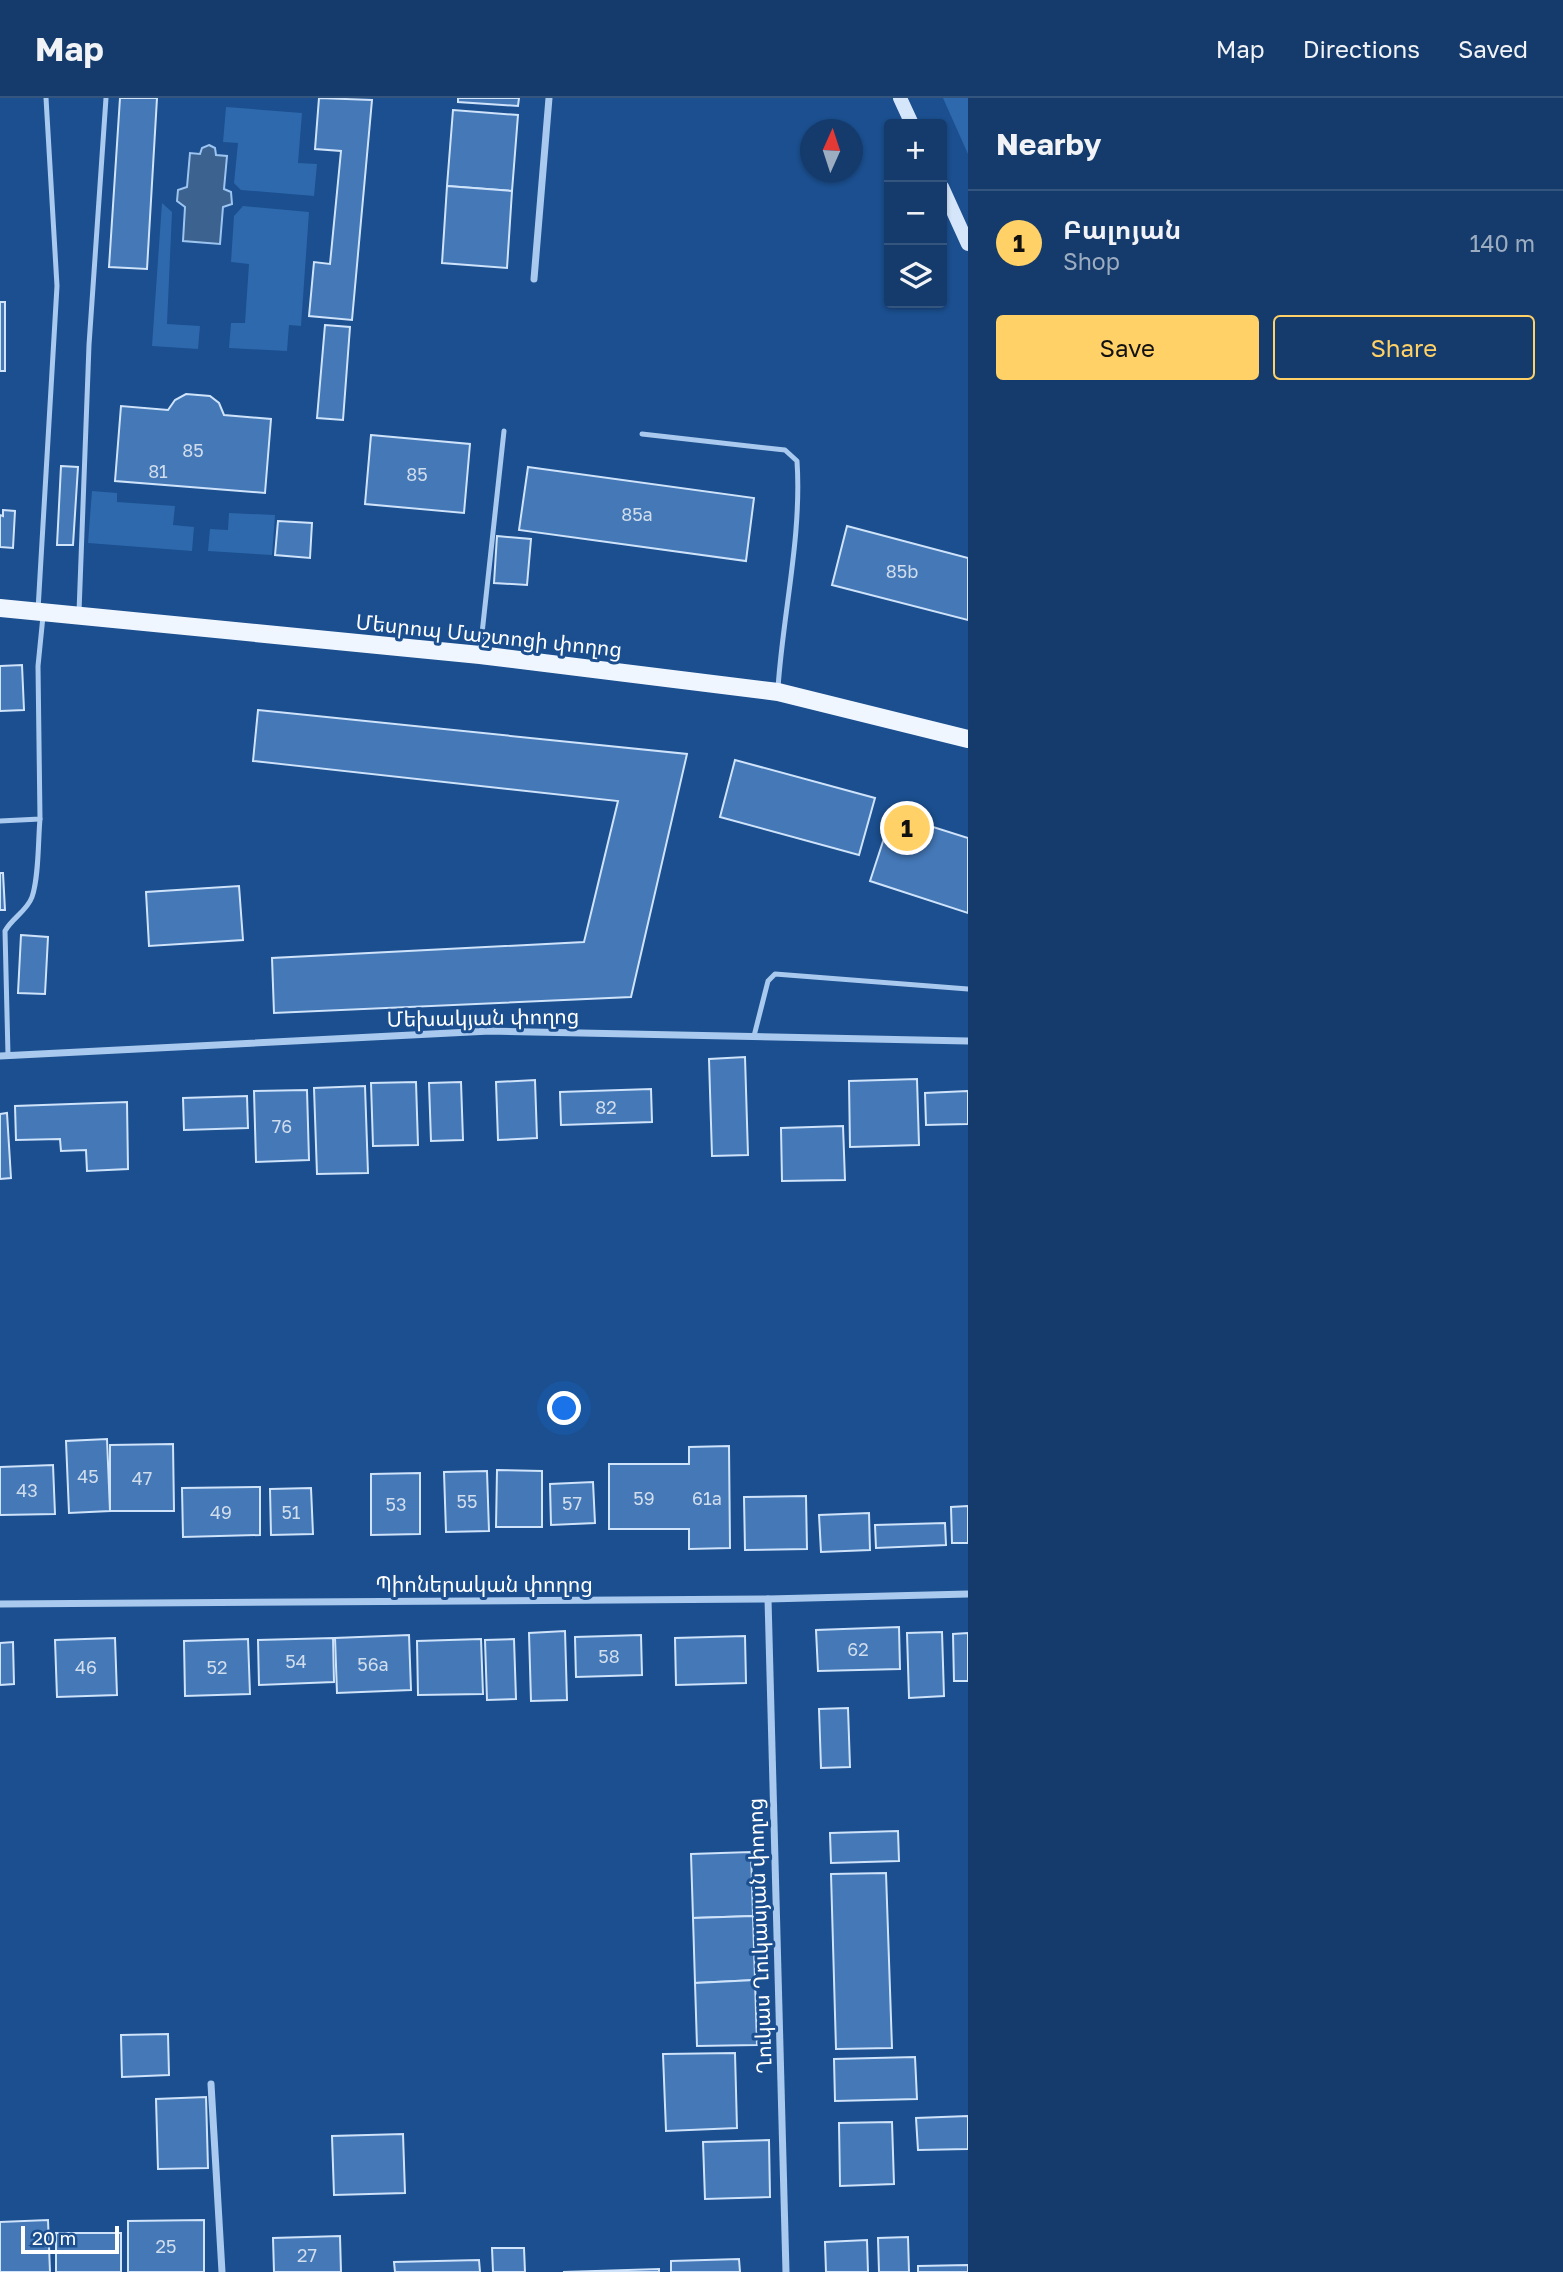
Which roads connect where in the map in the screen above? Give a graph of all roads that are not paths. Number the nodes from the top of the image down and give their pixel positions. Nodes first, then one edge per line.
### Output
1 (46, 98) edge
2 (106, 98) edge
3 (549, 98) edge
4 (900, 98) edge
5 (910, 119) edge
6 (947, 198) edge
7 (968, 244) edge
8 (534, 279) dead end
9 (504, 431) dead end
10 (642, 434) dead end
11 (0, 608) edge
12 (41, 611) junction
13 (79, 615) junction
14 (480, 655) junction
15 (778, 692) junction
16 (968, 739) edge
17 (40, 819) junction
18 (0, 821) edge
19 (968, 989) edge
20 (754, 1036) junction
21 (968, 1041) edge
22 (4, 1056) edge
23 (968, 1594) edge
24 (768, 1599) junction
25 (0, 1604) edge
26 (211, 2084) dead end
27 (222, 2272) edge
28 (786, 2272) edge

1 - 12 lane
2 - 13 lane
3 - 8 street
4 - 5 street
6 - 7 street
9 - 14 lane
10 - 15 lane
11 - 12 main road, Մեսրոպ Մաշտոցի փողոց
12 - 13 main road, Մեսրոպ Մաշտոցի փողոց
12 - 17 lane
13 - 14 main road, Մեսրոպ Մաշտոցի փողոց
14 - 15 main road, Մեսրոպ Մաշտոցի փողոց
15 - 16 main road, Մեսրոպ Մաշտոցի փողոց
17 - 18 lane
17 - 22 lane
19 - 20 lane
20 - 21 street, Մեխակյան փողոց
20 - 22 street, Մեխակյան փողոց
23 - 24 street, Պիոներական փողոց
24 - 25 street, Պիոներական փողոց
24 - 28 street, Ղուկաս Ղուկասյան փողոց
26 - 27 street

